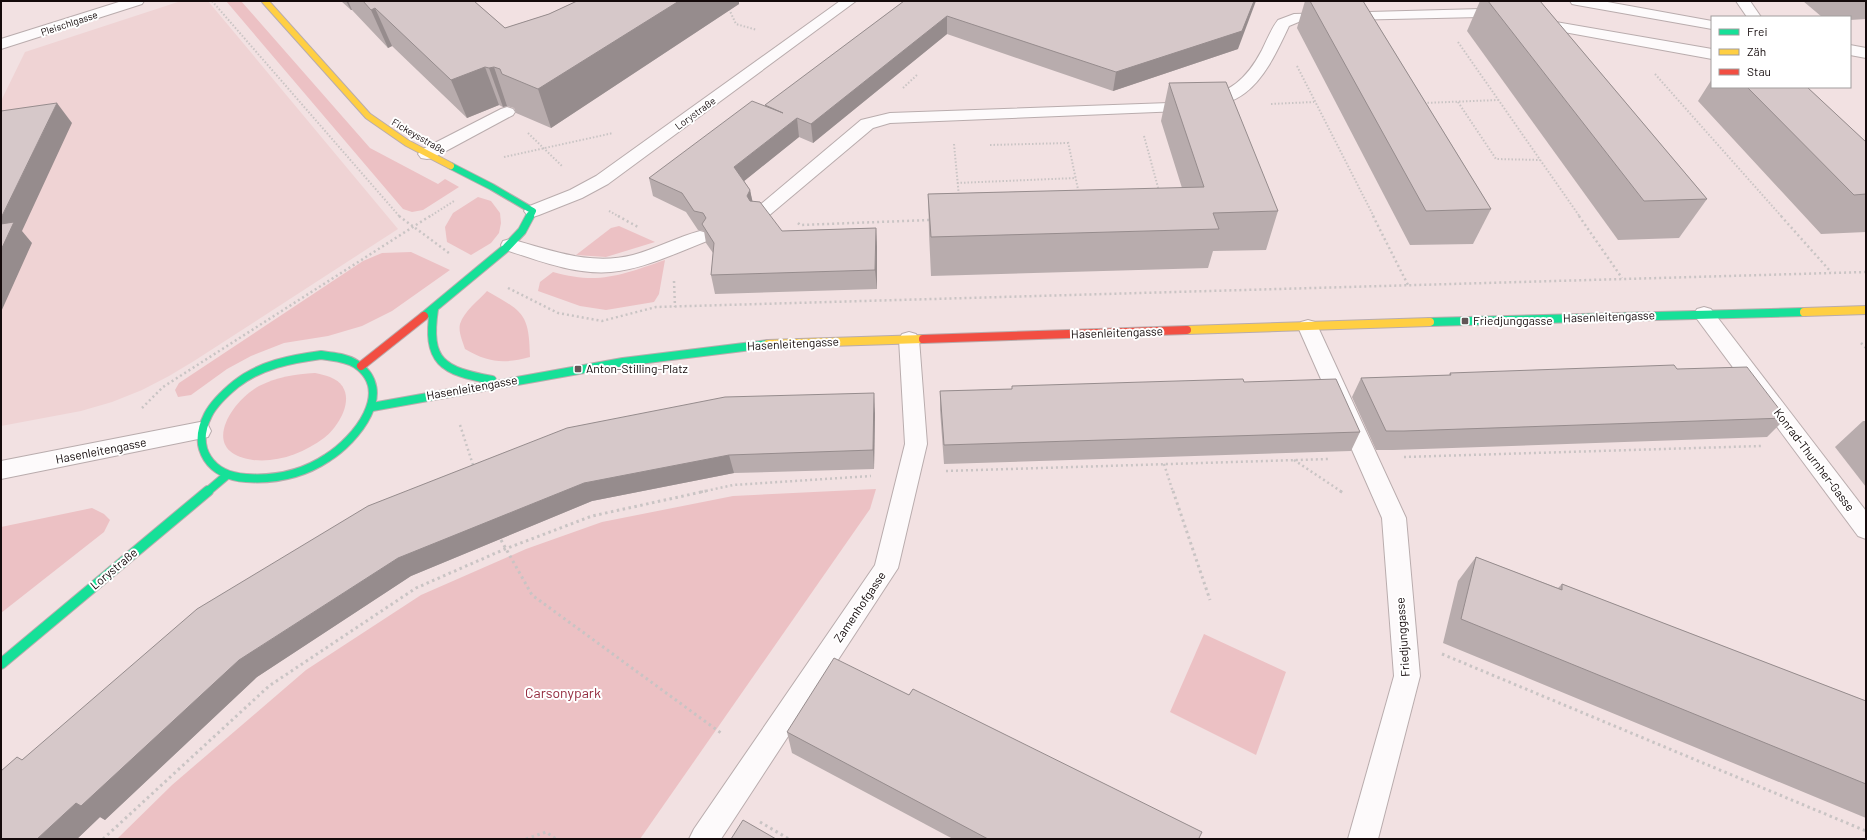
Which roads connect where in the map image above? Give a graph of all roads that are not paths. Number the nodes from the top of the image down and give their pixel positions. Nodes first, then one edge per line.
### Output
1 (137, 1) edge
2 (265, 1) edge
3 (849, 1) edge
4 (1577, 1) edge
5 (1744, 1) edge
6 (1753, 16) edge
7 (1711, 25) edge
8 (1, 44) edge
9 (1851, 50) edge
10 (1866, 53) edge
11 (1711, 54) edge
12 (507, 112) edge
13 (427, 154) junction
14 (765, 210) edge
15 (533, 211) junction
16 (700, 237) dead end
17 (510, 245) junction
18 (434, 309) junction
19 (1866, 310) edge
20 (1704, 314) junction
21 (1308, 327) junction
22 (909, 339) junction
23 (361, 366) junction
24 (509, 381) junction
25 (372, 406) junction
26 (200, 431) junction
27 (1, 470) edge
28 (227, 475) junction
29 (1866, 529) edge
30 (1, 664) edge
31 (704, 839) edge
32 (1363, 839) edge

1 - 8 street, Pleischlgasse
2 - 13 street, Fickeysstraße
3 - 15 street, Lorystraße
4 - 7 street
5 - 6 street
9 - 10 street
11 - 14 street
12 - 13 street
13 - 15 street, Fickeysstraße
15 - 17 street
16 - 17 street
17 - 18 street
18 - 23 street
18 - 24 street
19 - 20 street, Hasenleitengasse
20 - 21 street, Hasenleitengasse
20 - 29 street, Konrad-Thurnher-Gasse
21 - 22 street, Hasenleitengasse
21 - 32 street, Friedjunggasse
22 - 24 street, Hasenleitengasse
22 - 31 street, Zamenhofgasse
23 - 25 street
23 - 26 street
24 - 25 street, Hasenleitengasse
25 - 28 street
26 - 27 street, Hasenleitengasse
26 - 28 street
28 - 30 street, Lorystraße

